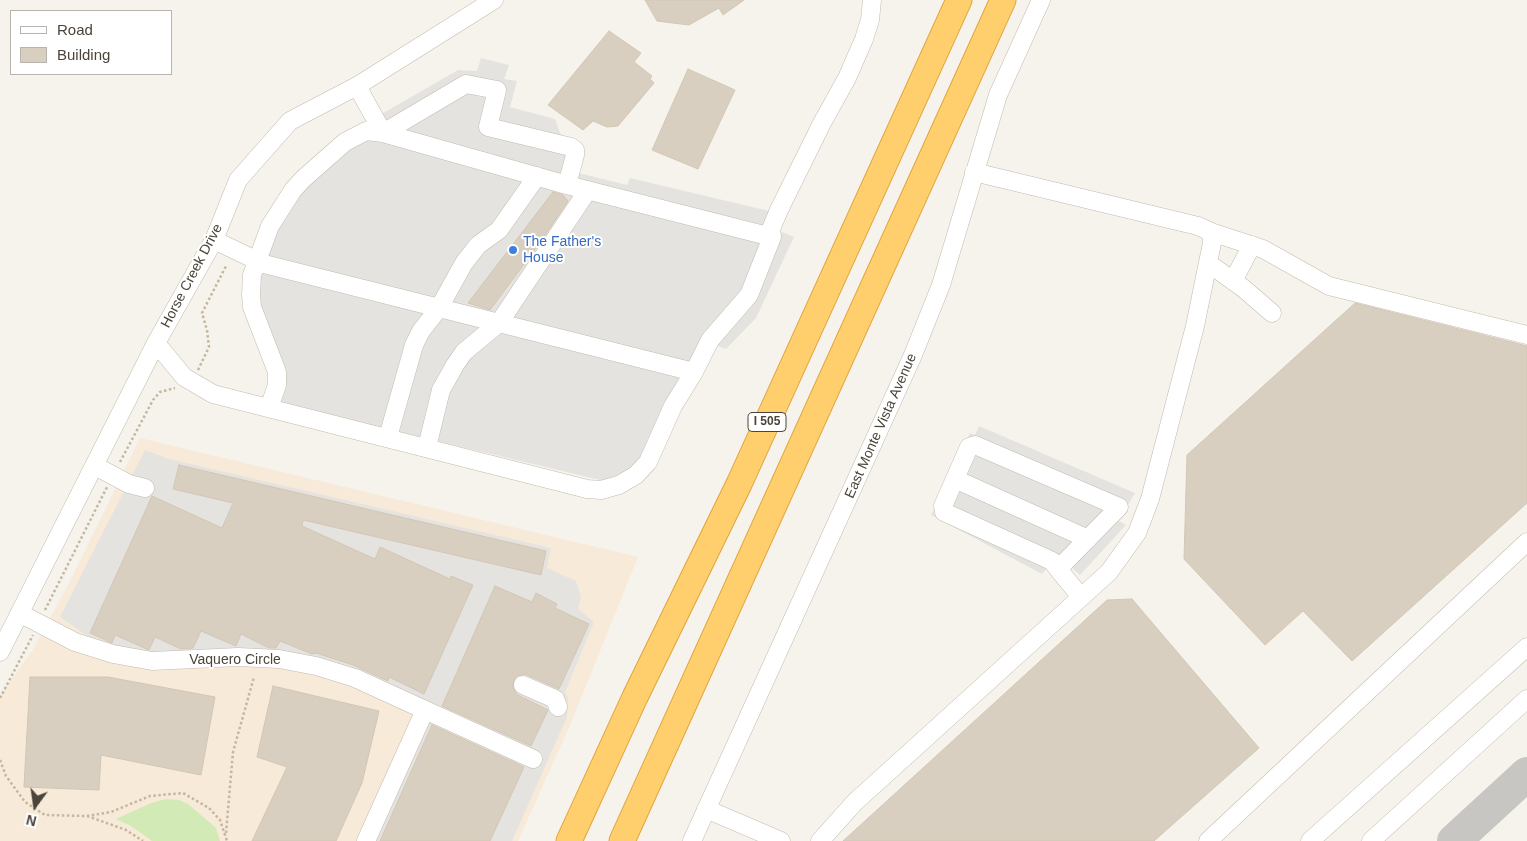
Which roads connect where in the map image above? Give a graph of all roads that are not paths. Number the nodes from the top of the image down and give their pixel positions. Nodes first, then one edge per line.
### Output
1 (494, 0) edge
2 (872, 0) edge
3 (959, 0) edge
4 (1003, 0) edge
5 (1041, 0) edge
6 (357, 86) junction
7 (383, 132) junction
8 (974, 172) junction
9 (537, 176) junction
10 (567, 185) junction
11 (588, 190) junction
12 (1211, 232) junction
13 (772, 237) junction
14 (214, 240) junction
15 (1252, 245) junction
16 (258, 262) junction
17 (1208, 263) junction
18 (1233, 281) junction
19 (439, 308) junction
20 (1272, 313) dead end
21 (499, 323) junction
22 (1527, 335) edge
23 (156, 343) junction
24 (694, 372) junction
25 (269, 408) junction
26 (388, 437) junction
27 (427, 447) junction
28 (94, 466) junction
29 (955, 479) junction
30 (145, 488) dead end
31 (1119, 507) junction
32 (1144, 515) junction
33 (1088, 539) junction
34 (1527, 542) edge
35 (1058, 569) junction
36 (1081, 597) junction
37 (21, 614) junction
38 (1527, 646) edge
39 (0, 652) edge
40 (523, 684) dead end
41 (1527, 699) edge
42 (558, 707) dead end
43 (425, 710) junction
44 (532, 759) dead end
45 (706, 809) junction
46 (366, 841) edge
47 (569, 841) edge
48 (622, 841) edge
49 (692, 841) edge
50 (781, 841) edge
51 (820, 841) edge
52 (1208, 841) edge
53 (1310, 841) edge
54 (1371, 841) edge

1 - 6 street, Horse Creek Drive
2 - 13 street
3 - 47 highway, I 505
4 - 48 highway, I 505
5 - 8 street, East Monte Vista Avenue
6 - 7 street
6 - 14 street, Horse Creek Drive
7 - 9 street
7 - 10 street
7 - 16 street
8 - 12 street
8 - 45 street, East Monte Vista Avenue
9 - 10 street
9 - 19 street
10 - 11 street
11 - 13 street
11 - 21 street
12 - 15 street
12 - 17 street
13 - 24 street
14 - 16 street
14 - 23 street, Horse Creek Drive
15 - 18 street
15 - 22 street
16 - 19 street
16 - 25 street
17 - 18 street
17 - 32 street
18 - 20 street
19 - 21 street
19 - 26 street
21 - 24 street
21 - 27 street
23 - 25 street
23 - 28 street, Horse Creek Drive
24 - 27 street
25 - 26 street
26 - 27 street
28 - 30 street
28 - 37 street, Horse Creek Drive
29 - 31 street
29 - 33 street
29 - 35 street
31 - 32 street
31 - 33 street
32 - 36 street
33 - 35 street
34 - 52 street
35 - 36 street
36 - 51 street
37 - 39 street, Horse Creek Drive
37 - 43 street, Vaquero Circle
38 - 53 street
40 - 42 street
41 - 54 street
43 - 44 street, Vaquero Circle
43 - 46 street
45 - 49 street, East Monte Vista Avenue
45 - 50 street

